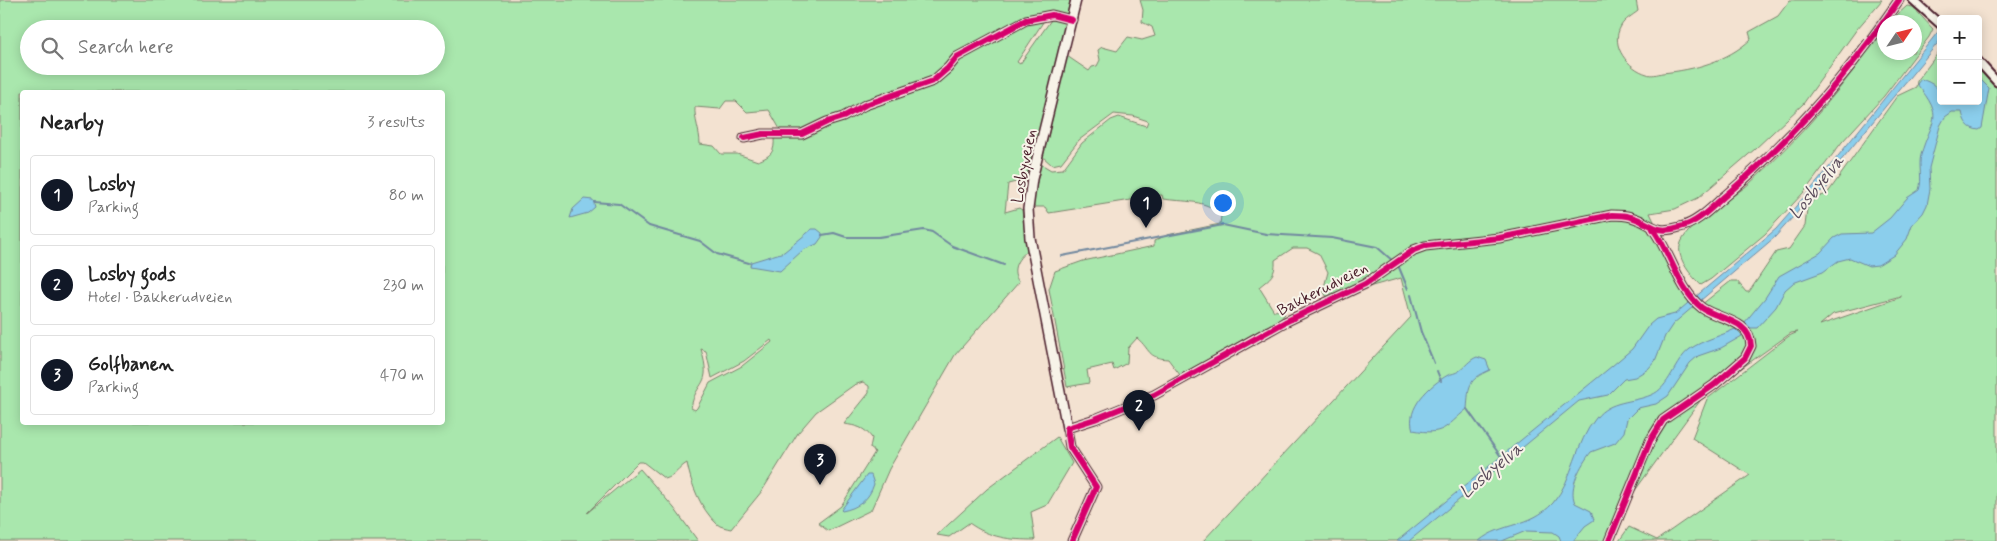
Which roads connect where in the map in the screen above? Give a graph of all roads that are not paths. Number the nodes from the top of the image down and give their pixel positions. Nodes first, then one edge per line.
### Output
1 (1076, 0) edge
2 (1899, 0) edge
3 (1913, 0) edge
4 (1072, 20) junction
5 (1937, 22) edge
6 (1982, 65) edge
7 (1997, 82) edge
8 (744, 138) dead end
9 (1653, 229) junction
10 (1067, 428) junction
11 (1072, 541) edge
12 (1609, 541) edge

1 - 4 main road, Losbyveien
2 - 9 street
3 - 5 street
4 - 8 street
4 - 10 main road, Losbyveien
6 - 7 street
9 - 10 street, Bakkerudveien
9 - 12 street
10 - 11 street

